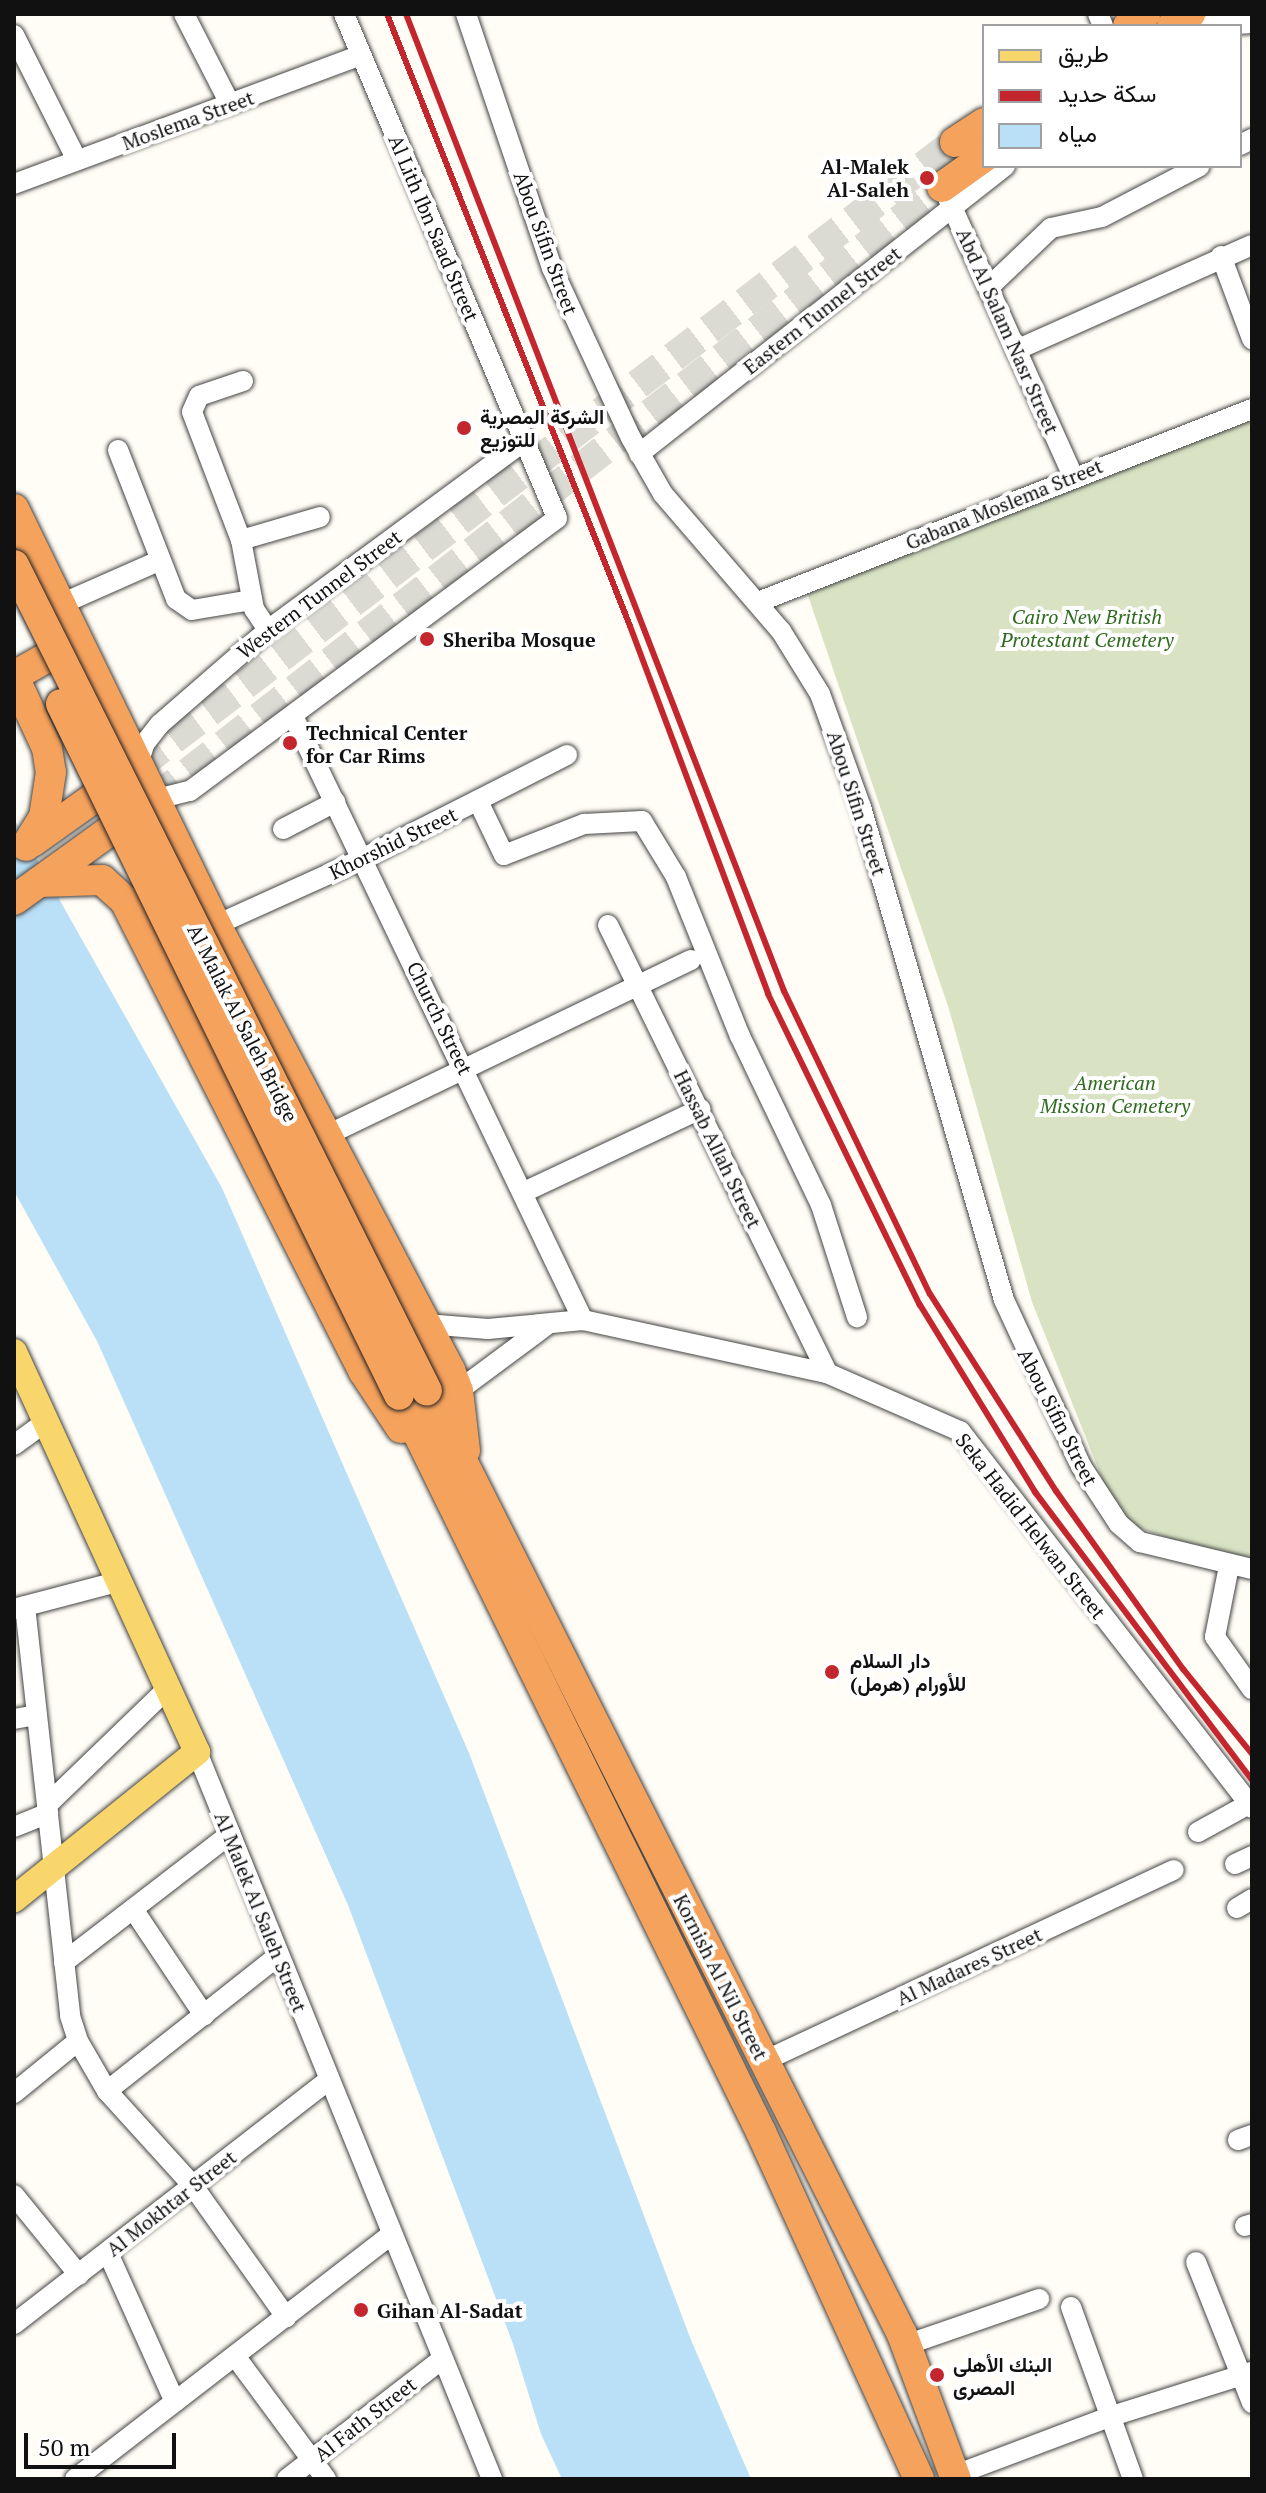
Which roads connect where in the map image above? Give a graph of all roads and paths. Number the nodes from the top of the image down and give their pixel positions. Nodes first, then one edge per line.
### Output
1 (184, 14) edge
2 (344, 14) edge
3 (466, 14) edge
4 (14, 35) edge
5 (361, 55) junction
6 (230, 104) junction
7 (982, 124) edge
8 (955, 142) tunnel mouth
9 (982, 159) edge
10 (77, 160) junction
11 (1001, 168) edge
12 (1196, 168) edge
13 (14, 184) edge
14 (947, 197) junction
15 (1252, 245) edge
16 (1221, 256) junction
17 (988, 288) junction
18 (1252, 339) edge
19 (1016, 350) junction
20 (243, 381) dead end
21 (1252, 409) edge
22 (524, 441) junction
23 (118, 450) dead end
24 (639, 454) junction
25 (1073, 476) junction
26 (14, 509) edge
27 (320, 517) dead end
28 (241, 540) junction
29 (161, 560) junction
30 (14, 565) edge
31 (252, 600) junction
32 (758, 602) junction
33 (59, 605) junction
34 (14, 609) edge
35 (268, 630) junction
36 (76, 641) junction
37 (14, 676) edge
38 (294, 718) junction
39 (567, 755) dead end
40 (137, 767) junction
41 (153, 800) junction
42 (478, 801) junction
43 (335, 802) junction
44 (54, 809) junction
45 (283, 829) dead end
46 (20, 851) edge
47 (362, 859) junction
48 (39, 882) junction
49 (14, 900) edge
50 (216, 925) junction
51 (608, 925) dead end
52 (154, 955) junction
53 (691, 960) dead end
54 (637, 986) junction
55 (465, 1069) junction
56 (700, 1109) junction
57 (325, 1136) junction
58 (524, 1192) junction
59 (857, 1317) dead end
60 (583, 1320) junction
61 (426, 1324) junction
62 (547, 1325) junction
63 (14, 1352) edge
64 (827, 1373) junction
65 (458, 1391) junction
66 (47, 1421) junction
67 (14, 1445) edge
68 (459, 1486) junction
69 (1229, 1566) junction
70 (1252, 1569) edge
71 (121, 1581) junction
72 (20, 1608) edge
73 (169, 1687) junction
74 (1252, 1689) edge
75 (37, 1715) junction
76 (14, 1719) edge
77 (197, 1752) junction
78 (1250, 1806) edge
79 (48, 1809) junction
80 (14, 1827) edge
81 (1198, 1832) dead end
82 (230, 1834) junction
83 (54, 1867) junction
84 (1174, 1870) dead end
85 (14, 1899) edge
86 (133, 1909) junction
87 (278, 1956) junction
88 (64, 1962) junction
89 (204, 2015) junction
90 (78, 2041) junction
91 (764, 2061) junction
92 (327, 2081) junction
93 (107, 2091) junction
94 (14, 2093) edge
95 (193, 2186) junction
96 (14, 2195) edge
97 (391, 2235) junction
98 (108, 2253) junction
99 (1196, 2262) dead end
100 (79, 2275) junction
101 (1039, 2299) dead end
102 (1071, 2307) dead end
103 (286, 2317) junction
104 (14, 2324) edge
105 (906, 2345) junction
106 (235, 2356) junction
107 (442, 2359) junction
108 (1246, 2374) edge
109 (175, 2402) junction
110 (1252, 2403) edge
111 (1109, 2417) junction
112 (312, 2460) junction
113 (956, 2477) edge
114 (75, 2479) edge
115 (287, 2479) edge
116 (326, 2479) edge
117 (492, 2479) edge
118 (919, 2479) edge
119 (1133, 2479) edge

1 - 6 street
2 - 5 street, Al Lith Ibn Saad Street
3 - 24 street, Abou Sifin Street
4 - 10 street
5 - 6 street, Moslema Street
5 - 22 street, Al Lith Ibn Saad Street
6 - 10 street, Moslema Street
7 - 8 highway
9 - 14 highway
10 - 13 street, Moslema Street
11 - 14 street, Eastern Tunnel Street
12 - 17 street
14 - 17 street, Abd Al Salam Nasr Street
14 - 24 street, Eastern Tunnel Street
15 - 16 street
16 - 18 street
16 - 19 street
17 - 19 street, Abd Al Salam Nasr Street
19 - 25 street, Abd Al Salam Nasr Street
20 - 28 street
21 - 25 street, Gabana Moslema Street
22 - 35 street, Western Tunnel Street
22 - 38 street, Al Lith Ibn Saad Street
23 - 29 street
24 - 32 street, Abou Sifin Street
25 - 32 street, Gabana Moslema Street
26 - 33 highway
27 - 28 street
28 - 31 street
29 - 31 street
29 - 33 street
30 - 68 highway, Al Malak Al Saleh Bridge, bridge
31 - 35 street
32 - 69 street, Abou Sifin Street
33 - 36 highway
34 - 68 highway, Al Malak Al Saleh Bridge, bridge
35 - 40 street, Western Tunnel Street
36 - 37 highway
36 - 40 highway
37 - 44 highway
38 - 41 street
38 - 43 street, Church Street
39 - 42 street, Khorshid Street
40 - 41 highway
40 - 44 highway
41 - 48 highway
41 - 50 highway
42 - 47 street, Khorshid Street
42 - 59 street
43 - 45 street
43 - 47 street, Church Street
44 - 46 highway
47 - 50 street, Khorshid Street
47 - 55 street, Church Street
48 - 49 highway
48 - 52 highway
50 - 52 highway
50 - 57 highway
51 - 54 street, Hassab Allah Street
52 - 68 highway
53 - 54 street
54 - 55 street
54 - 56 street, Hassab Allah Street
55 - 57 street
55 - 58 street, Church Street
56 - 58 street
56 - 64 street, Hassab Allah Street
57 - 61 highway
58 - 60 street, Church Street
60 - 62 street, Seka Hadid Helwan Street
60 - 64 street, Seka Hadid Helwan Street
61 - 62 street, Seka Hadid Helwan Street
61 - 65 highway
62 - 65 street, Seka Hadid Helwan Street
63 - 66 main road, Al Malek Al Saleh Street
64 - 78 street, Seka Hadid Helwan Street
65 - 68 highway
66 - 67 street
66 - 71 main road, Al Malek Al Saleh Street
68 - 91 highway, Kornish Al Nil Street
68 - 118 highway, Kornish Al Nil Street
69 - 70 street, Abou Sifin Street
69 - 74 street
71 - 72 street
71 - 73 main road, Al Malek Al Saleh Street
72 - 75 street
73 - 77 main road, Al Malek Al Saleh Street
73 - 79 street
75 - 76 street
75 - 79 street
77 - 82 street, Al Malek Al Saleh Street
77 - 83 main road
78 - 81 street
79 - 80 street
79 - 83 street
82 - 86 street
82 - 87 street, Al Malek Al Saleh Street
83 - 85 main road
83 - 88 street
84 - 91 street, Al Madares Street
86 - 88 street
86 - 89 street
87 - 89 street
87 - 92 street, Al Malek Al Saleh Street
88 - 90 street
89 - 93 street
90 - 93 street
90 - 94 street
91 - 105 highway, Kornish Al Nil Street
92 - 95 street, Al Mokhtar Street
92 - 97 street, Al Malek Al Saleh Street
93 - 95 street
95 - 98 street, Al Mokhtar Street
95 - 103 street
96 - 100 street
97 - 103 street
97 - 107 street, Al Malek Al Saleh Street
98 - 100 street, Al Mokhtar Street
98 - 109 street
99 - 108 street
100 - 104 street, Al Mokhtar Street
101 - 105 street
102 - 111 street
103 - 106 street
105 - 113 highway, Kornish Al Nil Street
106 - 109 street
106 - 112 street
107 - 112 street, Al Fath Street
107 - 117 street, Al Malek Al Saleh Street
108 - 110 street
108 - 111 street
109 - 114 street
111 - 113 street
111 - 119 street
112 - 115 street, Al Fath Street
112 - 116 street

